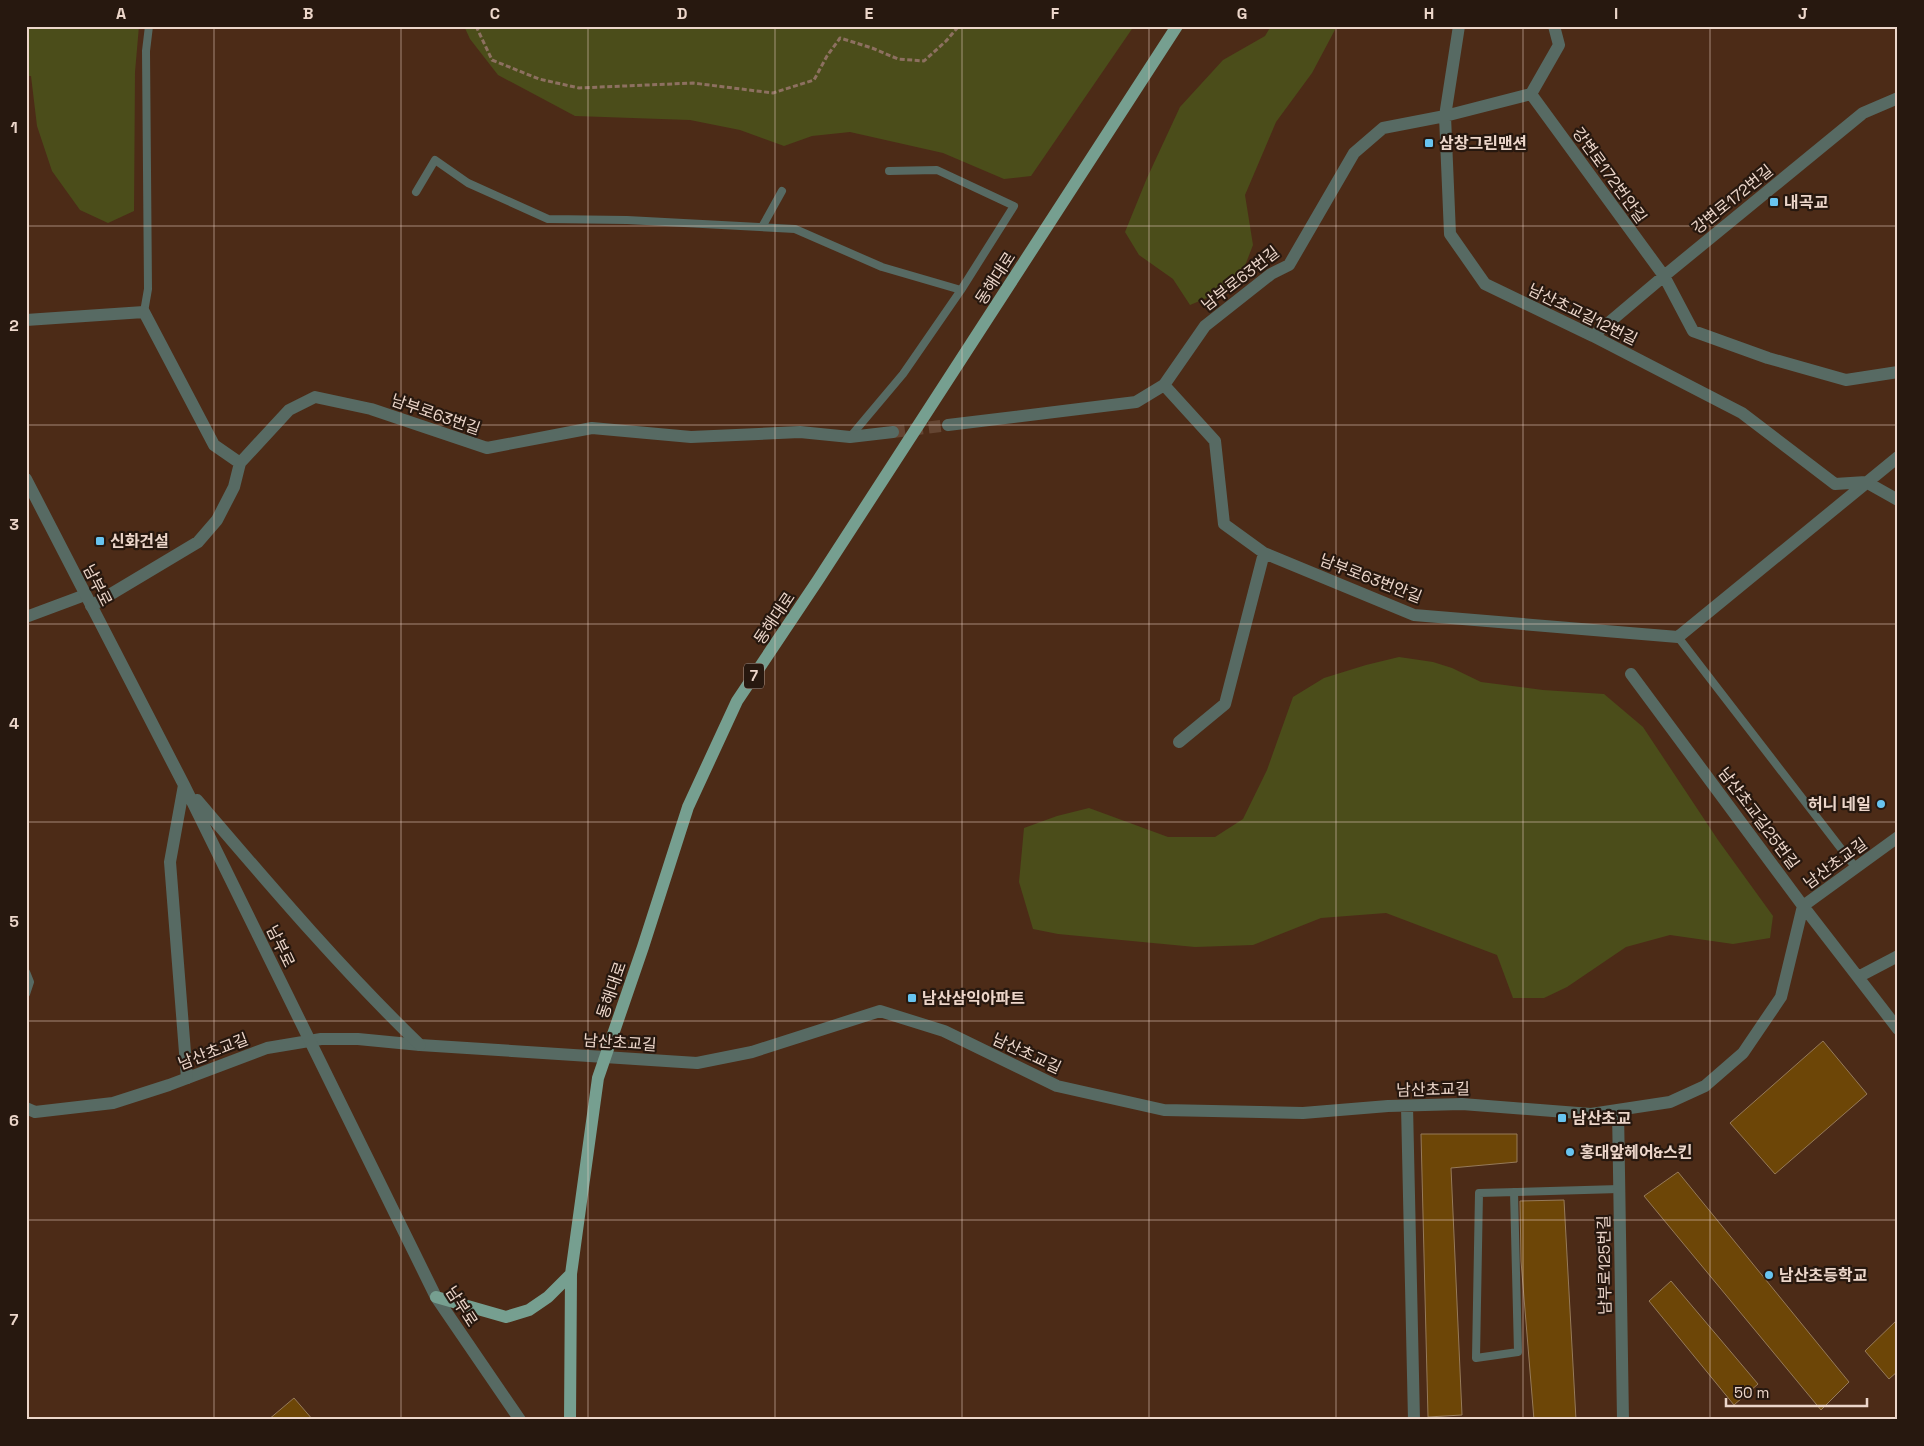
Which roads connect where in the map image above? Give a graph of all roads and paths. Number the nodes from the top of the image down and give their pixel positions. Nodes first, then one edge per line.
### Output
1 (149, 26) edge
2 (476, 26) edge
3 (959, 26) edge
4 (1177, 26) edge
5 (1459, 26) edge
6 (1554, 26) edge
7 (1531, 94) junction
8 (1898, 98) edge
9 (1445, 116) junction
10 (889, 171) dead end
11 (782, 191) dead end
12 (416, 192) dead end
13 (762, 227) junction
14 (1664, 276) junction
15 (961, 290) junction
16 (144, 312) junction
17 (26, 320) edge
18 (1593, 336) junction
19 (1898, 372) edge
20 (1164, 384) junction
21 (948, 425) tunnel mouth
22 (893, 432) tunnel mouth
23 (850, 437) junction
24 (1898, 457) edge
25 (240, 463) junction
26 (26, 480) edge
27 (1866, 482) junction
28 (1898, 500) edge
29 (1264, 553) junction
30 (88, 601) junction
31 (26, 617) edge
32 (1678, 637) junction
33 (1632, 674) dead end
34 (1179, 742) dead end
35 (184, 785) junction
36 (1898, 837) edge
37 (1856, 868) junction
38 (1804, 906) junction
39 (1898, 956) edge
40 (26, 972) edge
41 (1858, 976) junction
42 (26, 994) edge
43 (1898, 1029) edge
44 (420, 1045) junction
45 (187, 1078) junction
46 (1407, 1106) junction
47 (26, 1108) edge
48 (1618, 1110) junction
49 (1619, 1189) junction
50 (1514, 1192) junction
51 (571, 1274) junction
52 (436, 1297) junction
53 (520, 1420) edge
54 (570, 1420) edge
55 (1414, 1420) edge
56 (1623, 1420) edge

1 - 16 lane
2 - 3 path
4 - 51 main road, 동해대로 / 7
5 - 9 street, 남산초교길12번길
6 - 7 street
7 - 9 street, 남부로63번길
7 - 14 street, 강변로172번안길
8 - 14 street, 강변로172번길
9 - 18 street, 남산초교길12번길
9 - 20 street, 남부로63번길
10 - 15 lane
11 - 13 lane
12 - 13 lane
13 - 15 lane
14 - 18 street, 강변로172번길
14 - 19 street, 강변로172번안길
15 - 23 lane
16 - 17 street
16 - 25 street
18 - 27 street, 남산초교길12번길
20 - 21 street, 남부로63번길
20 - 29 street, 남부로63번안길
22 - 23 street, 남부로63번길
23 - 25 street, 남부로63번길
24 - 27 street
25 - 30 street, 남부로63번길
26 - 30 street, 남부로
27 - 28 street
27 - 32 street
29 - 32 street, 남부로63번안길
29 - 34 street
30 - 31 street, 남부로63번길
30 - 35 street, 남부로
32 - 37 lane
33 - 38 street, 남산초교길25번길
35 - 44 street
35 - 45 street
35 - 52 street, 남부로
36 - 37 street, 남산초교길
37 - 38 street, 남산초교길
38 - 41 street, 남산초교길25번길
38 - 48 street, 남산초교길
39 - 41 street
40 - 42 lane
41 - 43 street, 남산초교길25번길
44 - 45 street, 남산초교길
44 - 46 street, 남산초교길
45 - 47 street, 남산초교길
46 - 48 street, 남산초교길
46 - 55 street
48 - 49 street, 남부로125번길
49 - 50 lane
49 - 56 street, 남부로125번길
50 - 50 lane
51 - 52 main road
51 - 54 main road, 동해대로 / 7
52 - 53 street, 남부로

